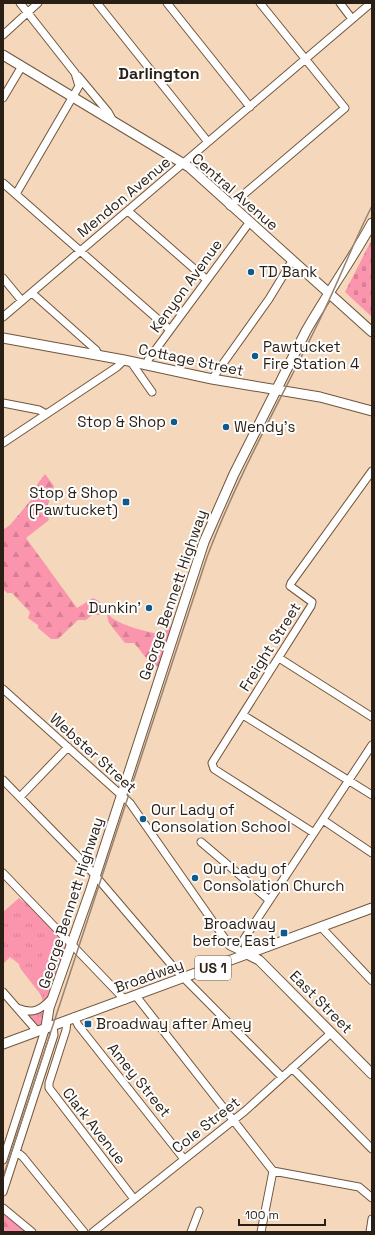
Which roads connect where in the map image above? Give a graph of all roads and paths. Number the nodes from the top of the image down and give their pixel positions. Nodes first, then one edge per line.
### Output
1 (20, 3) edge
2 (38, 3) edge
3 (97, 3) edge
4 (167, 3) edge
5 (260, 3) edge
6 (340, 3) edge
7 (371, 3) edge
8 (27, 12) junction
9 (352, 19) junction
10 (3, 35) edge
11 (3, 54) edge
12 (305, 60) junction
13 (22, 66) junction
14 (75, 73) junction
15 (74, 97) junction
16 (3, 98) edge
17 (250, 107) junction
18 (113, 121) junction
19 (208, 142) junction
20 (184, 164) junction
21 (3, 183) edge
22 (16, 194) junction
23 (230, 206) junction
24 (128, 211) junction
25 (249, 223) junction
26 (372, 223) edge
27 (81, 252) junction
28 (292, 261) junction
29 (3, 278) edge
30 (207, 280) junction
31 (32, 293) junction
32 (330, 294) junction
33 (22, 301) junction
34 (3, 317) edge
35 (170, 330) junction
36 (372, 332) edge
37 (3, 338) edge
38 (99, 356) junction
39 (127, 361) junction
40 (147, 365) junction
41 (212, 379) junction
42 (277, 389) junction
43 (152, 392) dead end
44 (3, 403) edge
45 (372, 411) edge
46 (46, 414) junction
47 (3, 443) edge
48 (372, 471) edge
49 (279, 658) junction
50 (3, 689) edge
51 (243, 715) junction
52 (372, 716) edge
53 (372, 745) edge
54 (68, 747) junction
55 (3, 780) edge
56 (348, 780) junction
57 (121, 795) junction
58 (372, 795) edge
59 (20, 797) junction
60 (323, 820) junction
61 (314, 833) junction
62 (201, 842) dead end
63 (372, 853) edge
64 (3, 873) edge
65 (96, 875) junction
66 (269, 900) junction
67 (372, 908) edge
68 (321, 927) junction
69 (72, 944) junction
70 (247, 954) junction
71 (186, 978) junction
72 (372, 981) edge
73 (3, 992) edge
74 (136, 996) junction
75 (54, 998) junction
76 (125, 1000) junction
77 (16, 1008) junction
78 (70, 1019) junction
79 (45, 1028) junction
80 (331, 1033) junction
81 (3, 1044) edge
82 (292, 1068) junction
83 (372, 1074) edge
84 (282, 1077) junction
85 (234, 1120) junction
86 (372, 1149) edge
87 (17, 1152) junction
88 (184, 1159) junction
89 (3, 1160) edge
90 (273, 1171) junction
91 (3, 1192) edge
92 (370, 1196) edge
93 (134, 1198) junction
94 (3, 1208) edge
95 (199, 1212) dead end
96 (372, 1219) edge
97 (32, 1232) edge
98 (84, 1232) edge
99 (93, 1232) edge
100 (191, 1232) edge
101 (261, 1232) edge
102 (370, 1232) edge

1 - 8 street
2 - 8 street
3 - 19 street
4 - 17 street
5 - 12 street
6 - 9 street
7 - 9 street, Mendon Avenue
8 - 10 street
8 - 14 street
9 - 12 street, Mendon Avenue
11 - 13 main road, Central Avenue
12 - 17 street, Mendon Avenue
12 - 23 street
13 - 15 main road, Central Avenue
13 - 16 street
14 - 15 street
14 - 18 street
15 - 18 main road, Central Avenue
15 - 22 street
17 - 19 street, Mendon Avenue
18 - 20 main road, Central Avenue
19 - 20 street, Mendon Avenue
20 - 23 main road, Central Avenue
20 - 24 street, Mendon Avenue
21 - 22 street
22 - 27 street
23 - 25 main road, Central Avenue
24 - 27 street, Mendon Avenue
24 - 30 street
25 - 28 main road, Central Avenue
25 - 30 street, Kenyon Avenue
26 - 32 main road, George Bennett Highway
27 - 31 street, Mendon Avenue
27 - 35 street
28 - 32 main road, Central Avenue
28 - 41 street
29 - 33 street
30 - 35 street, Kenyon Avenue
31 - 33 street, Mendon Avenue
31 - 38 street
32 - 36 main road, Central Avenue
32 - 42 main road, George Bennett Highway
33 - 34 street, Mendon Avenue
35 - 40 street, Kenyon Avenue
37 - 38 main road, Cottage Street
38 - 39 main road, Cottage Street
39 - 40 main road, Cottage Street
39 - 43 street
39 - 46 street
40 - 41 main road, Cottage Street
41 - 42 main road, Cottage Street
42 - 45 main road, Cottage Street
42 - 57 main road, George Bennett Highway
44 - 46 street
46 - 47 street
48 - 49 street, Freight Street
49 - 51 street, Freight Street
49 - 52 street
50 - 54 street, Webster Street
51 - 56 street
51 - 61 street, Freight Street
53 - 56 street
54 - 57 street, Webster Street
54 - 59 street
55 - 59 street
56 - 58 street
56 - 60 street
57 - 65 main road, George Bennett Highway
57 - 70 street, Webster Street
59 - 65 street
60 - 61 street
60 - 63 street
61 - 66 street
62 - 66 street
64 - 69 street
65 - 69 main road, George Bennett Highway
65 - 71 street
66 - 70 street
67 - 68 main road, Broadway / US 1
68 - 70 main road, Broadway / US 1
68 - 72 street
69 - 75 main road, George Bennett Highway
69 - 76 street
70 - 71 main road, Broadway / US 1
70 - 80 main road, East Street
71 - 74 main road, Broadway / US 1
71 - 84 street
73 - 77 street
74 - 76 main road, Broadway / US 1
74 - 85 street
75 - 77 street
75 - 79 main road, George Bennett Highway
76 - 78 main road, Broadway / US 1
77 - 79 street
78 - 79 main road, Broadway / US 1
78 - 88 street, Amey Street
78 - 93 street, Clark Avenue
79 - 81 main road, Broadway / US 1
79 - 87 street, George Bennett Highway
79 - 89 street, George Bennett Highway
80 - 82 street, Cole Street
80 - 83 main road, East Street
82 - 84 street, Cole Street
82 - 86 street
84 - 85 street, Cole Street
85 - 88 street, Cole Street
85 - 90 street
87 - 91 street, George Bennett Highway
87 - 98 street
88 - 93 street, Cole Street
90 - 92 street
90 - 101 street
93 - 99 street, Cole Street
94 - 97 street
95 - 100 street
96 - 102 street

